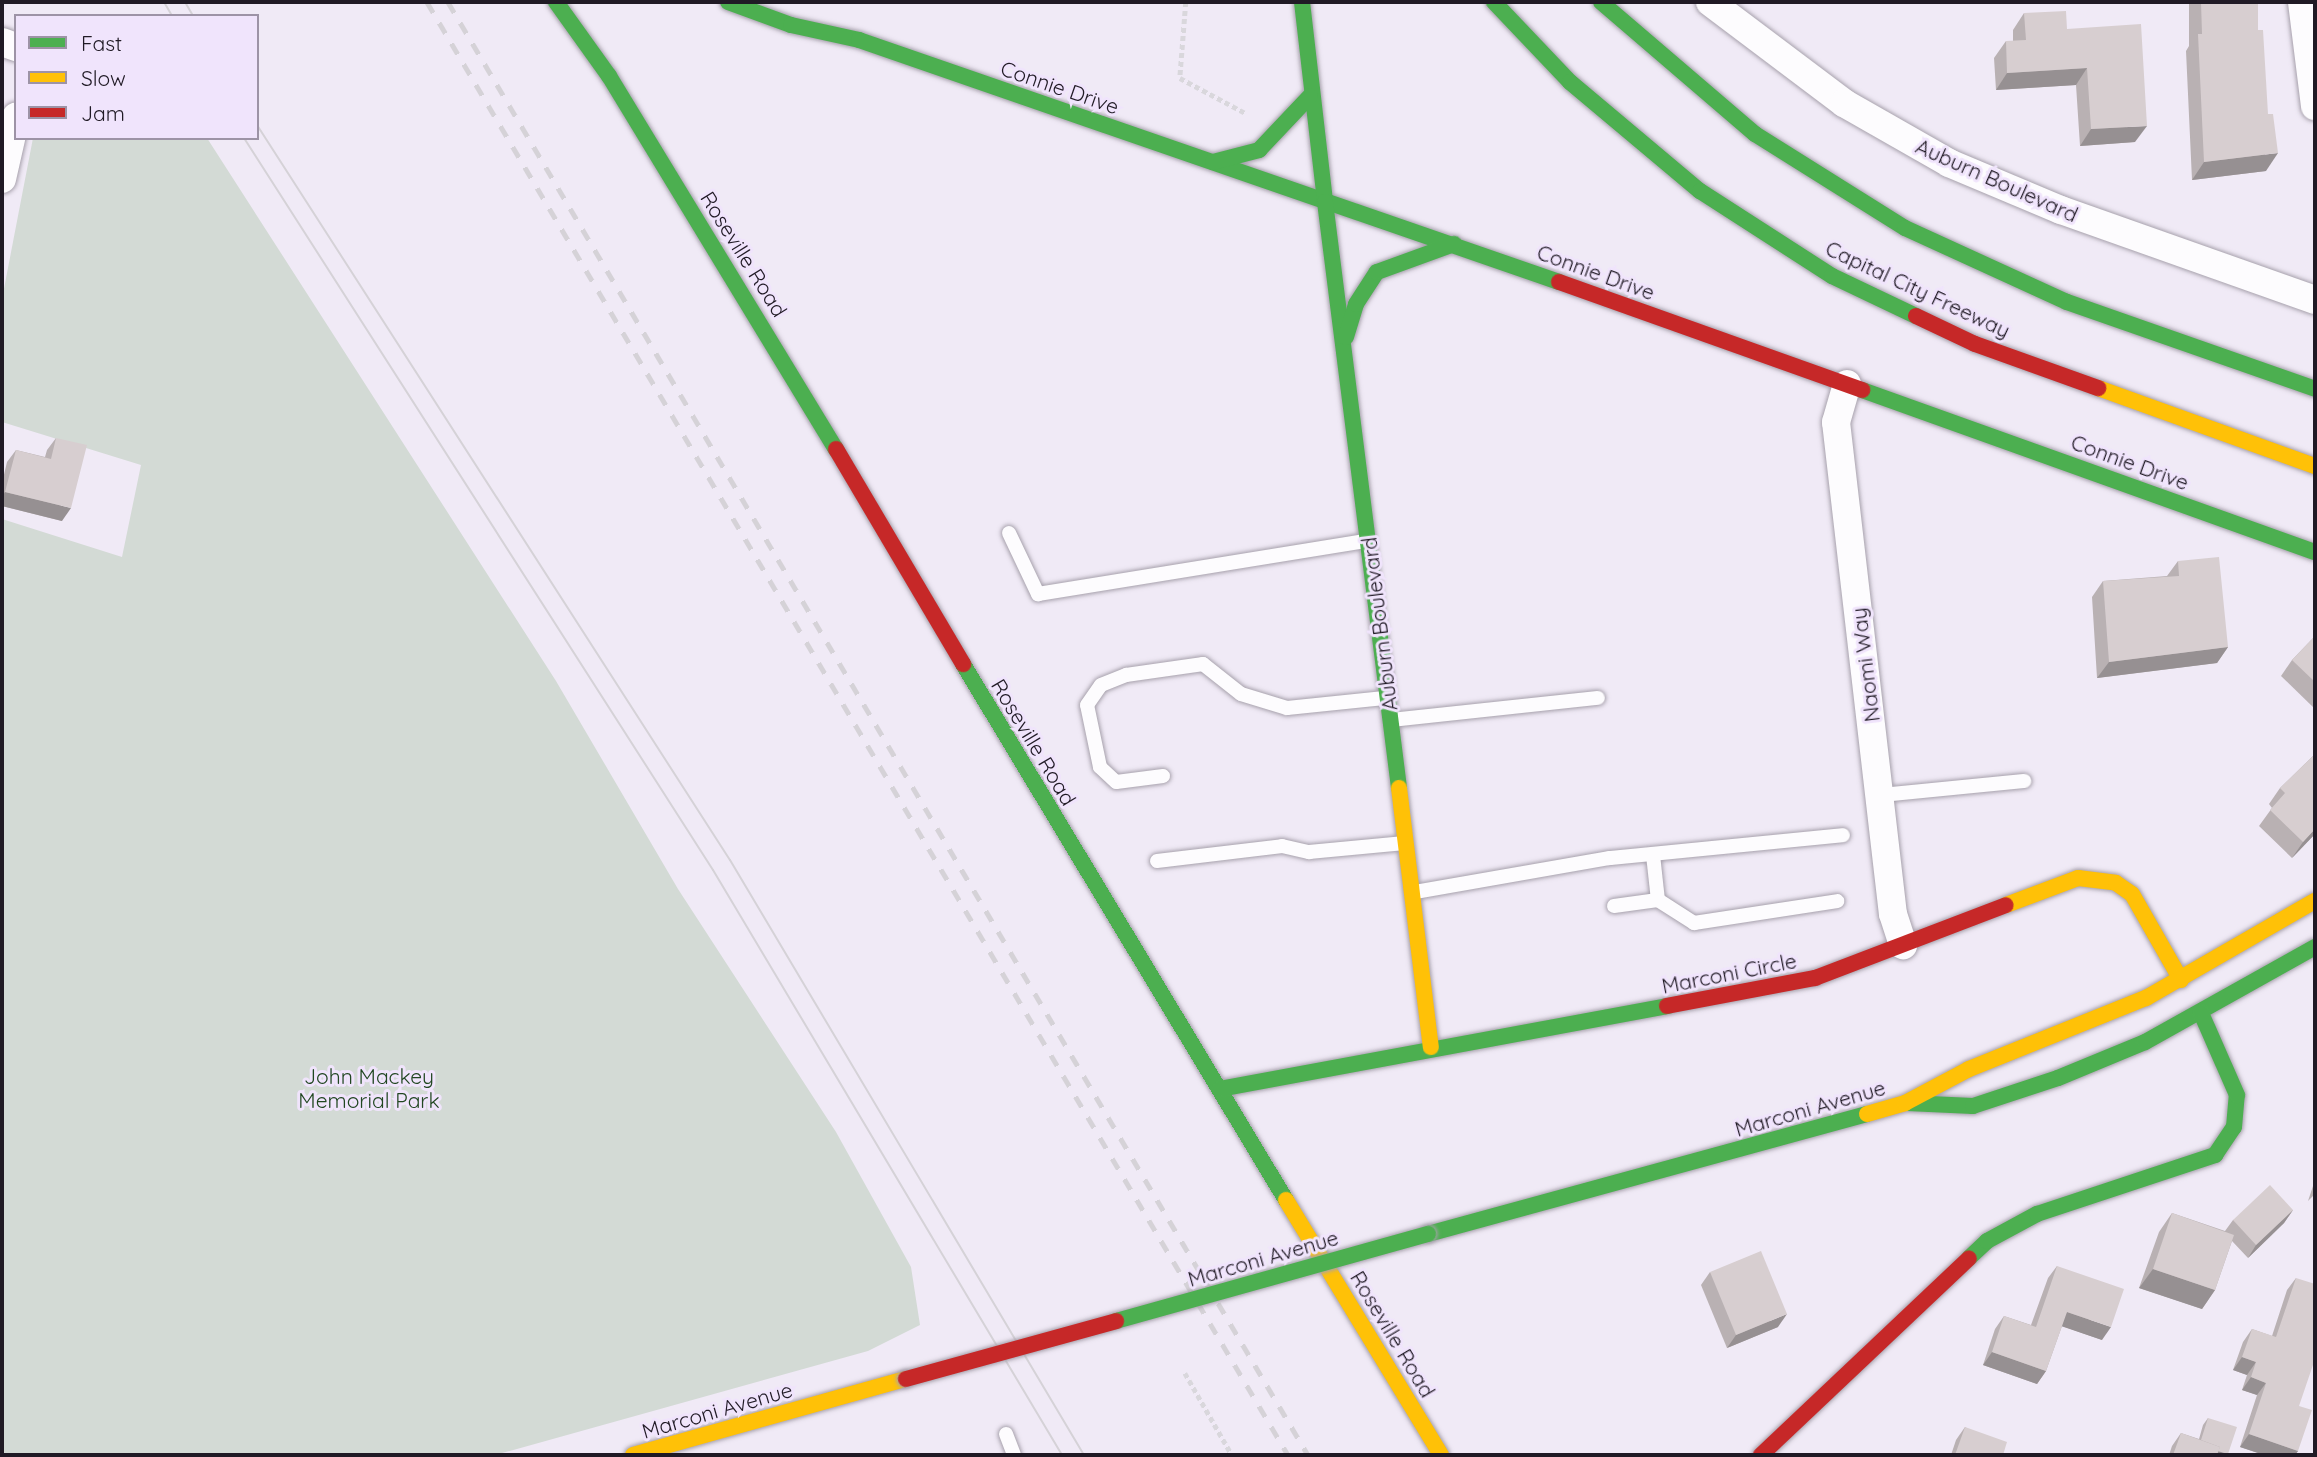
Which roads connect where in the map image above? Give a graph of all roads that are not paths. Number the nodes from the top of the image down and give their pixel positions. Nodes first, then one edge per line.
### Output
1 (556, 2) edge
2 (728, 2) edge
3 (1302, 2) edge
4 (1494, 2) edge
5 (1601, 2) edge
6 (1710, 2) edge
7 (2302, 2) edge
8 (586, 13) dead end
9 (820, 15) dead end
10 (859, 40) junction
11 (609, 76) junction
12 (1310, 96) junction
13 (2315, 106) edge
14 (14, 126) edge
15 (1213, 162) junction
16 (2, 179) edge
17 (1325, 202) junction
18 (1454, 244) junction
19 (2315, 299) edge
20 (1344, 342) junction
21 (1847, 384) junction
22 (2315, 389) edge
23 (2315, 466) edge
24 (1009, 533) dead end
25 (1368, 541) junction
26 (2315, 552) edge
27 (1388, 698) junction
28 (1598, 698) dead end
29 (1390, 720) junction
30 (1163, 776) dead end
31 (2024, 781) dead end
32 (1881, 795) junction
33 (1843, 835) dead end
34 (1405, 843) junction
35 (1653, 855) junction
36 (1157, 861) dead end
37 (1412, 892) junction
38 (1658, 900) junction
39 (1837, 901) dead end
40 (2315, 901) edge
41 (1614, 906) dead end
42 (1903, 945) junction
43 (2315, 947) edge
44 (2181, 980) junction
45 (2201, 1013) junction
46 (1431, 1047) junction
47 (1220, 1089) junction
48 (1905, 1103) junction
49 (1006, 1434) dead end
50 (633, 1455) edge
51 (1014, 1455) edge
52 (1441, 1455) edge
53 (1761, 1455) edge

1 - 11 main road, Roseville Road
2 - 10 main road, Connie Drive
3 - 12 main road, Auburn Boulevard
4 - 23 main road, Capital City Freeway
5 - 22 main road
6 - 19 street, Auburn Boulevard
7 - 13 street
8 - 11 main road, Roseville Road
9 - 10 main road, Connie Drive
10 - 15 main road, Connie Drive
11 - 47 main road, Roseville Road
12 - 15 main road
12 - 17 main road, Auburn Boulevard
14 - 16 street
15 - 17 main road, Connie Drive
17 - 18 main road, Connie Drive
17 - 20 main road, Auburn Boulevard
18 - 20 main road
18 - 21 main road, Connie Drive
20 - 25 main road, Auburn Boulevard
21 - 26 main road, Connie Drive
21 - 32 street, Naomi Way
24 - 25 lane
25 - 27 main road, Auburn Boulevard
27 - 29 main road, Auburn Boulevard
27 - 30 lane
28 - 29 lane
29 - 34 main road, Auburn Boulevard
31 - 32 lane
32 - 42 street, Naomi Way
33 - 35 lane
34 - 36 lane
34 - 37 main road, Auburn Boulevard
35 - 37 lane
35 - 38 lane
37 - 46 main road, Auburn Boulevard
38 - 39 lane
38 - 41 lane
40 - 44 main road, Marconi Avenue
42 - 44 main road, Marconi Circle
42 - 46 main road, Marconi Circle
43 - 45 main road, Marconi Avenue
44 - 48 main road, Marconi Avenue
45 - 48 main road, Marconi Avenue
45 - 53 main road
46 - 47 main road, Marconi Circle
47 - 52 main road, Roseville Road
48 - 50 main road, Marconi Avenue, bridge
49 - 51 lane

